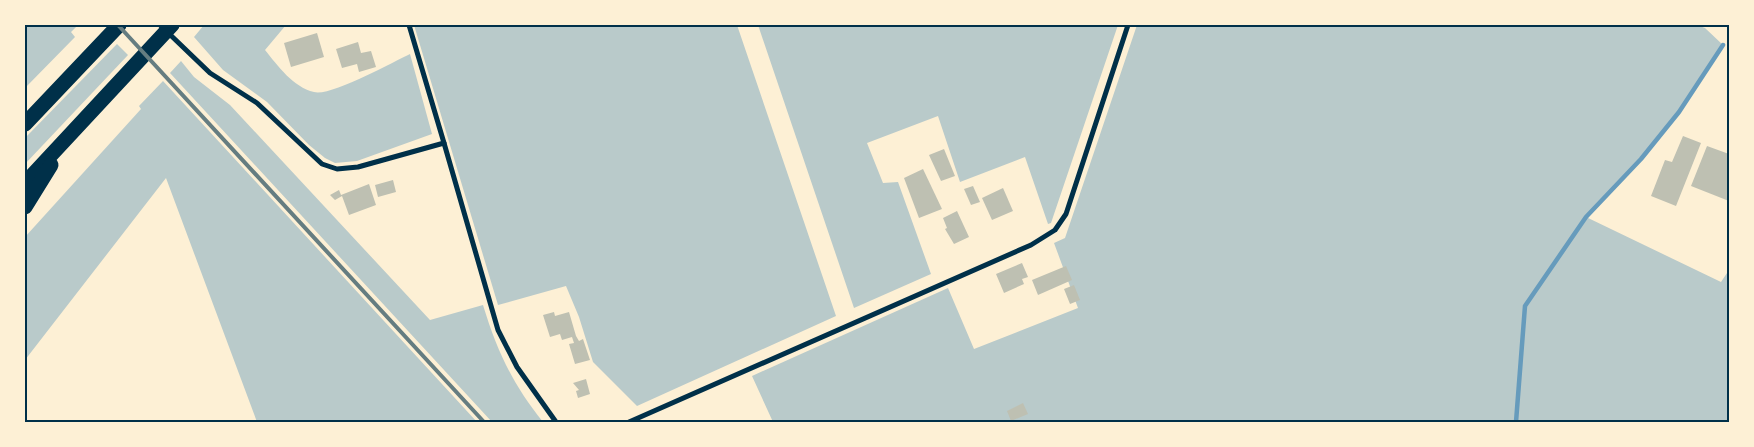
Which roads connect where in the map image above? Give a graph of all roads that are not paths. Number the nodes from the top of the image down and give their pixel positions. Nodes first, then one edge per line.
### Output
1 (119, 25) edge
2 (160, 25) edge
3 (172, 25) edge
4 (409, 25) edge
5 (1128, 25) edge
6 (43, 105) junction
7 (25, 118) edge
8 (25, 124) edge
9 (68, 138) junction
10 (444, 143) junction
11 (25, 183) edge
12 (25, 207) edge
13 (556, 422) edge
14 (629, 422) edge

1 - 6 highway
2 - 10 street
3 - 9 highway
4 - 10 street
5 - 14 street
6 - 7 highway
6 - 8 highway
9 - 11 highway
9 - 12 highway
10 - 13 street

